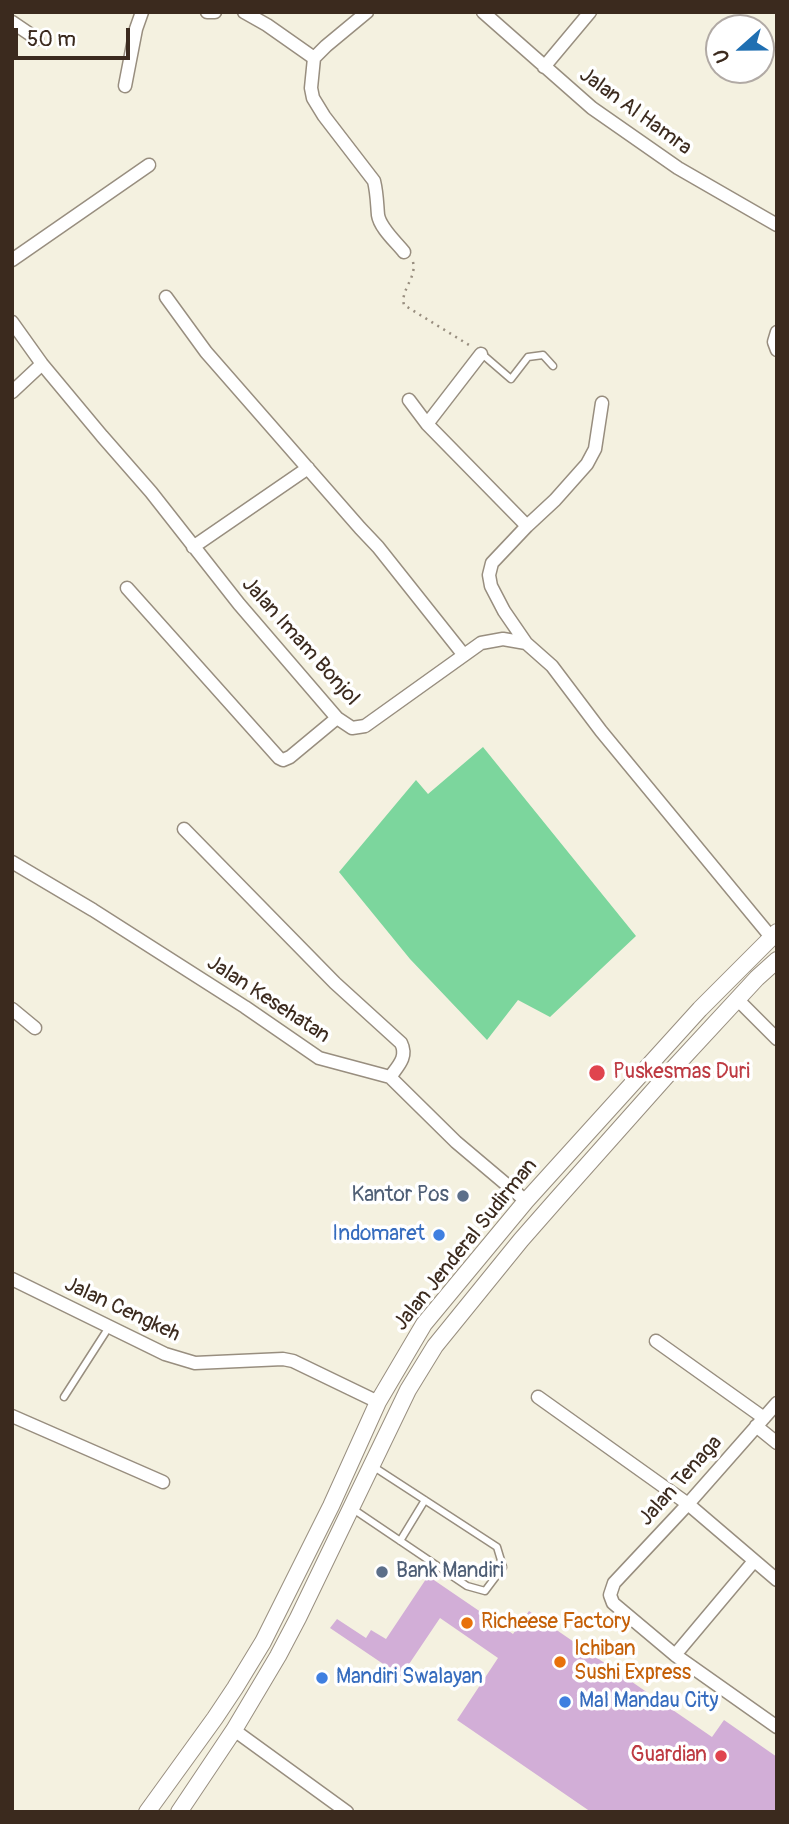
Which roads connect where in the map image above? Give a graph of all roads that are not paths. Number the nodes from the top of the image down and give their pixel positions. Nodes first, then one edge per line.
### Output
1 (142, 12) edge
2 (207, 12) edge
3 (215, 12) edge
4 (244, 12) edge
5 (367, 12) edge
6 (483, 12) edge
7 (590, 12) edge
8 (12, 22) edge
9 (37, 39) dead end
10 (314, 58) junction
11 (544, 67) junction
12 (125, 86) dead end
13 (149, 165) dead end
14 (777, 225) edge
15 (404, 252) road end
16 (12, 260) edge
17 (166, 297) dead end
18 (12, 322) edge
19 (777, 332) edge
20 (777, 350) edge
21 (481, 354) joint
22 (42, 364) junction
23 (553, 366) dead end
24 (12, 392) edge
25 (410, 400) dead end
26 (603, 403) dead end
27 (427, 424) junction
28 (308, 468) junction
29 (527, 526) junction
30 (194, 547) junction
31 (127, 587) dead end
32 (526, 643) junction
33 (463, 654) junction
34 (337, 718) junction
35 (184, 829) dead end
36 (12, 862) edge
37 (774, 935) edge
38 (777, 960) edge
39 (738, 1000) junction
40 (12, 1009) edge
41 (35, 1028) dead end
42 (777, 1039) edge
43 (390, 1077) junction
44 (526, 1200) junction
45 (467, 1271) junction
46 (12, 1279) edge
47 (483, 1286) junction
48 (109, 1328) junction
49 (656, 1341) dead end
50 (64, 1397) dead end
51 (538, 1397) dead end
52 (377, 1402) junction
53 (777, 1403) edge
54 (12, 1416) edge
55 (760, 1422) junction
56 (777, 1443) edge
57 (372, 1465) junction
58 (163, 1482) dead end
59 (425, 1500) junction
60 (688, 1504) junction
61 (351, 1508) junction
62 (400, 1541) junction
63 (754, 1561) junction
64 (777, 1580) edge
65 (675, 1655) junction
66 (775, 1723) edge
67 (234, 1730) junction
68 (146, 1812) edge
69 (179, 1812) edge
70 (347, 1812) edge

1 - 12 street
2 - 3 street
4 - 10 street
5 - 10 street
6 - 11 street, Jalan Al Hamra
7 - 11 street
8 - 9 street
10 - 15 street
11 - 14 street, Jalan Al Hamra
13 - 16 street
17 - 28 street
18 - 22 street, Jalan Imam Bonjol
19 - 20 street
21 - 23 lane
21 - 27 street
22 - 24 street
22 - 30 street, Jalan Imam Bonjol
25 - 27 street
26 - 29 street
27 - 29 street
28 - 30 street
28 - 33 street
29 - 32 street
30 - 34 street, Jalan Imam Bonjol
31 - 34 street
32 - 33 street, Jalan Imam Bonjol
32 - 37 street
33 - 34 street, Jalan Imam Bonjol
35 - 43 street
36 - 43 street, Jalan Kesehatan
37 - 44 street, Jalan Jenderal Sudirman
38 - 39 street, Jalan Jenderal Sudirman
39 - 42 street
39 - 47 street, Jalan Jenderal Sudirman
40 - 41 street
43 - 44 street, Jalan Kesehatan
44 - 45 street, Jalan Jenderal Sudirman
45 - 47 street
45 - 52 street, Jalan Jenderal Sudirman
46 - 48 street, Jalan Cengkeh
47 - 57 street, Jalan Jenderal Sudirman
48 - 50 lane
48 - 52 street, Jalan Cengkeh
49 - 55 street
51 - 60 street
52 - 68 street, Jalan Jenderal Sudirman
53 - 55 street, Jalan Tenaga
54 - 58 street
55 - 56 street
55 - 60 street, Jalan Tenaga
57 - 59 lane
57 - 61 street, Jalan Jenderal Sudirman
59 - 62 lane
59 - 62 lane
60 - 63 street
60 - 65 street, Jalan Tenaga
61 - 62 lane
61 - 67 street, Jalan Jenderal Sudirman
63 - 64 street
63 - 65 street
65 - 66 street
67 - 69 street, Jalan Jenderal Sudirman
67 - 70 street

